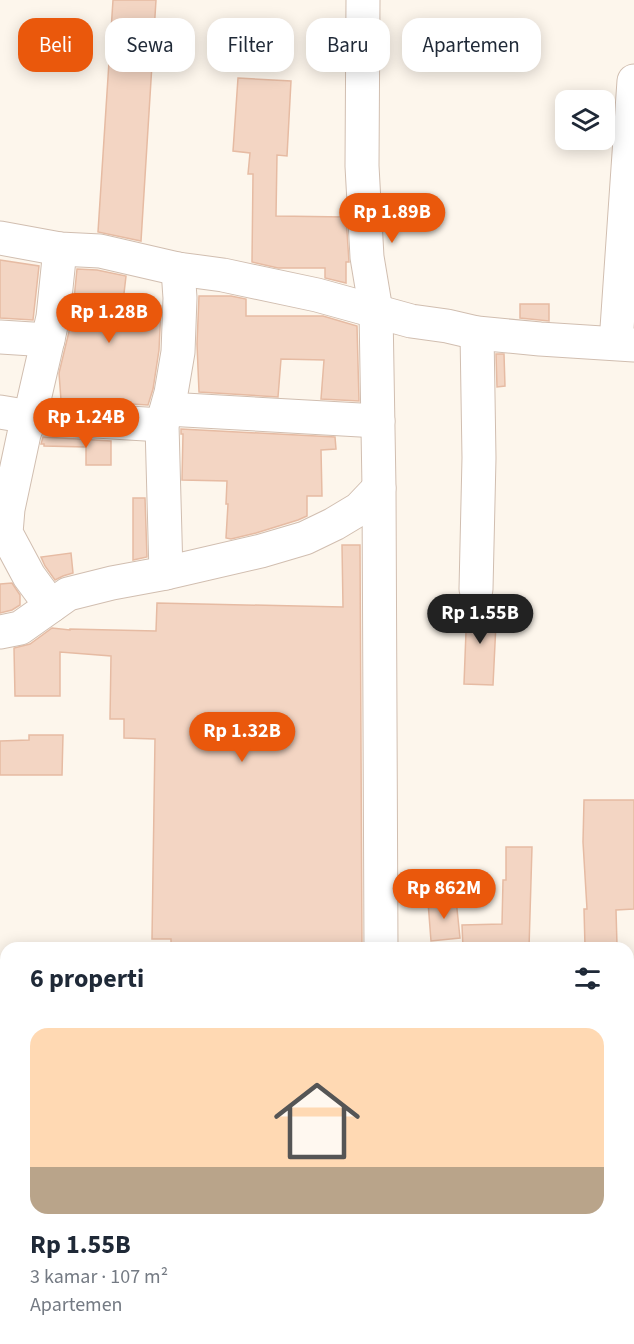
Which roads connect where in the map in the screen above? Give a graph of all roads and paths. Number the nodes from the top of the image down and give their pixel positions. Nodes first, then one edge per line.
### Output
1 (363, 0) edge
2 (634, 81) edge
3 (0, 238) edge
4 (60, 249) junction
5 (178, 269) junction
6 (376, 311) junction
7 (477, 333) junction
8 (0, 337) edge
9 (48, 340) junction
10 (625, 344) edge
11 (15, 414) edge
12 (164, 417) junction
13 (378, 421) junction
14 (379, 488) junction
15 (3, 533) edge
16 (166, 573) junction
17 (476, 589) dead end
18 (51, 606) junction
19 (0, 632) edge
20 (381, 942) edge

1 - 6 street
2 - 10 street
3 - 4 street
4 - 5 street
4 - 9 street
5 - 6 street
5 - 12 street
6 - 7 street
6 - 13 street
7 - 10 street
7 - 17 street
8 - 9 street
9 - 11 street
11 - 12 street
11 - 15 street
12 - 13 street
12 - 16 street
13 - 14 street
14 - 16 street
14 - 20 street
15 - 18 street
16 - 18 street
18 - 19 street

